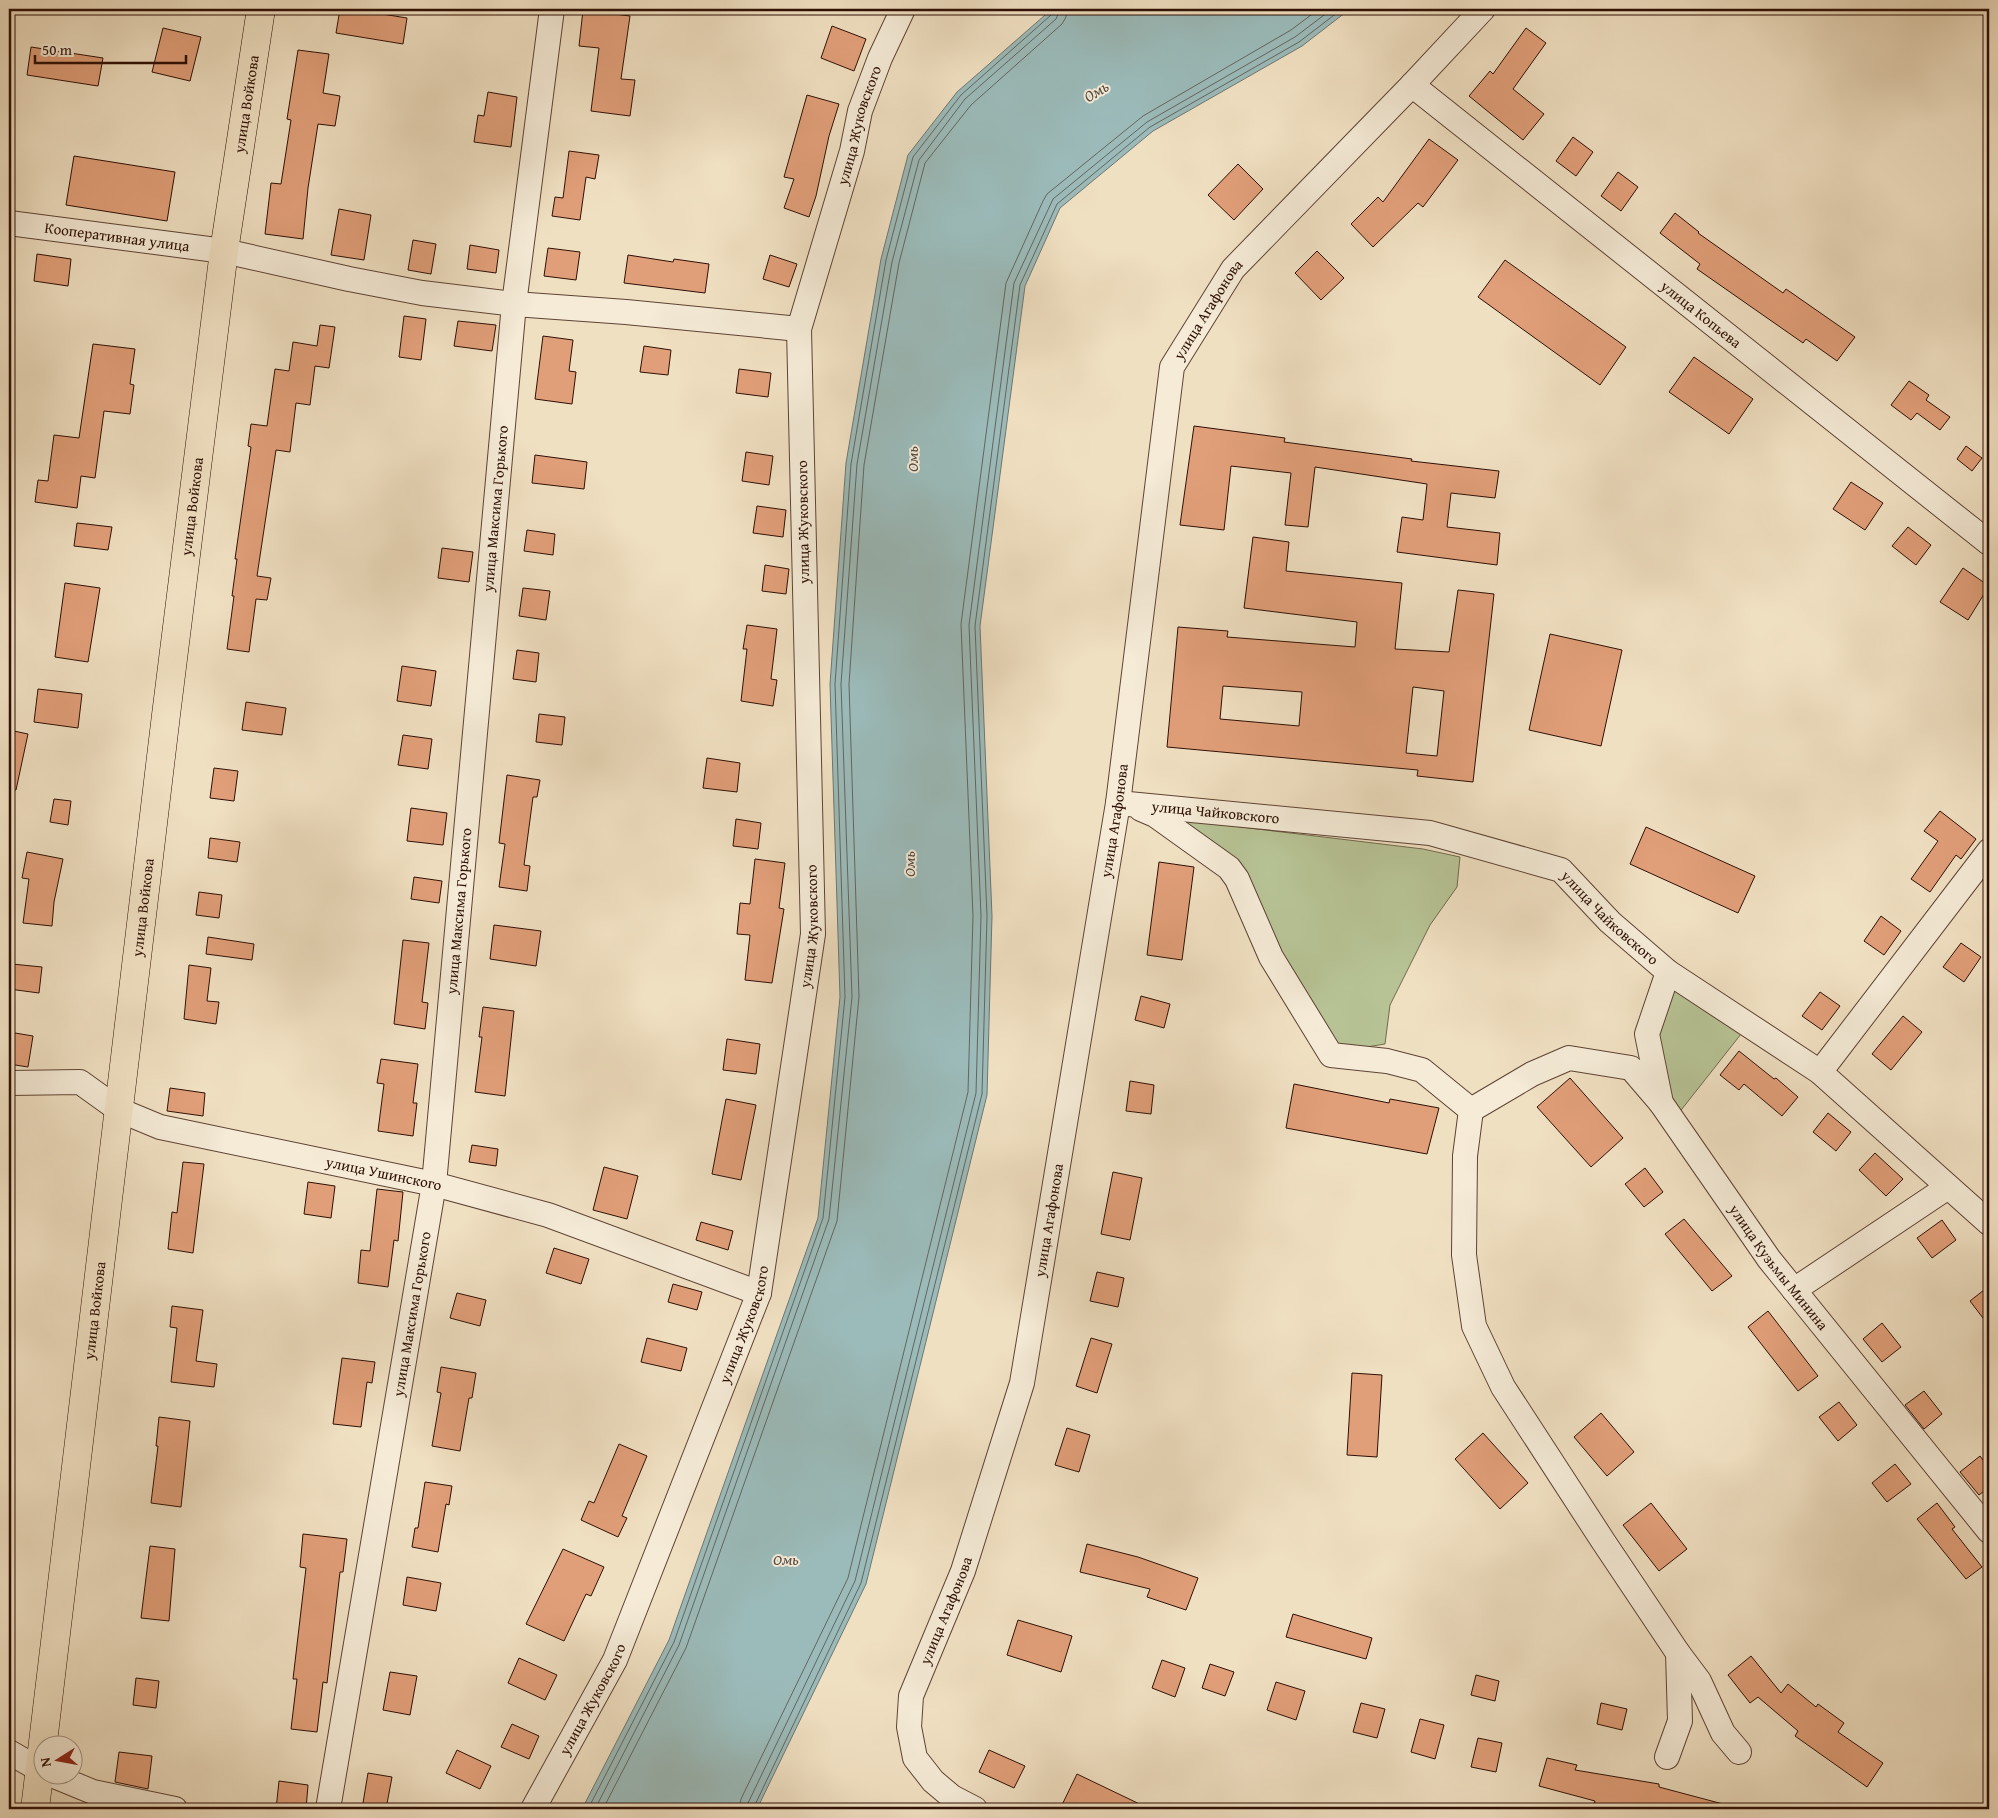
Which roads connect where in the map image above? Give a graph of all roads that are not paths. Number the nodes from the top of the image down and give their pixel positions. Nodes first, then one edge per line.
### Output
1 (261, 9) edge
2 (552, 9) edge
3 (903, 9) edge
4 (1483, 9) edge
5 (1412, 85) junction
6 (9, 223) edge
7 (224, 251) junction
8 (514, 304) junction
9 (799, 329) junction
10 (1989, 543) edge
11 (1124, 803) junction
12 (1989, 851) edge
13 (1668, 972) junction
14 (1647, 1034) junction
15 (1569, 1058) junction
16 (1820, 1072) junction
17 (9, 1083) edge
18 (1661, 1103) junction
19 (118, 1110) junction
20 (1471, 1110) junction
21 (434, 1184) junction
22 (1948, 1187) junction
23 (1989, 1223) edge
24 (1794, 1290) junction
25 (759, 1293) junction
26 (1989, 1531) edge
27 (1678, 1653) junction
28 (49, 1736) edge
29 (9, 1752) edge
30 (1739, 1752) dead end
31 (1667, 1757) dead end
32 (32, 1765) edge
33 (41, 1786) edge
34 (79, 1786) edge
35 (35, 1809) edge
36 (175, 1809) edge
37 (328, 1809) edge
38 (533, 1809) edge
39 (975, 1809) edge

1 - 7 main road, улица Войкова
2 - 8 street, улица Максима Горького
3 - 9 street, улица Жуковского
4 - 5 street, улица Агафонова
5 - 10 street, улица Копьева
5 - 11 street, улица Агафонова
6 - 7 street, Кооперативная улица
7 - 8 street, Кооперативная улица
7 - 19 main road, улица Войкова
8 - 9 street, Кооперативная улица
8 - 21 street, улица Максима Горького
9 - 25 street, улица Жуковского
11 - 13 street, улица Чайковского
11 - 20 street
11 - 39 street, улица Агафонова
12 - 16 street
13 - 14 street
13 - 16 street, улица Чайковского
14 - 15 street
14 - 18 street, улица Кузьмы Минина
15 - 18 street
15 - 20 street
16 - 22 street, улица Чайковского
17 - 19 street, улица Ушинского
18 - 24 street, улица Кузьмы Минина
19 - 21 street, улица Ушинского
19 - 28 main road, улица Войкова
20 - 27 street
21 - 25 street, улица Ушинского
21 - 37 street, улица Максима Горького
22 - 23 street, улица Чайковского
22 - 24 street
24 - 26 street, улица Кузьмы Минина
25 - 38 street, улица Жуковского
27 - 30 street
27 - 31 street
29 - 32 street
33 - 35 main road, улица Войкова
34 - 36 street

